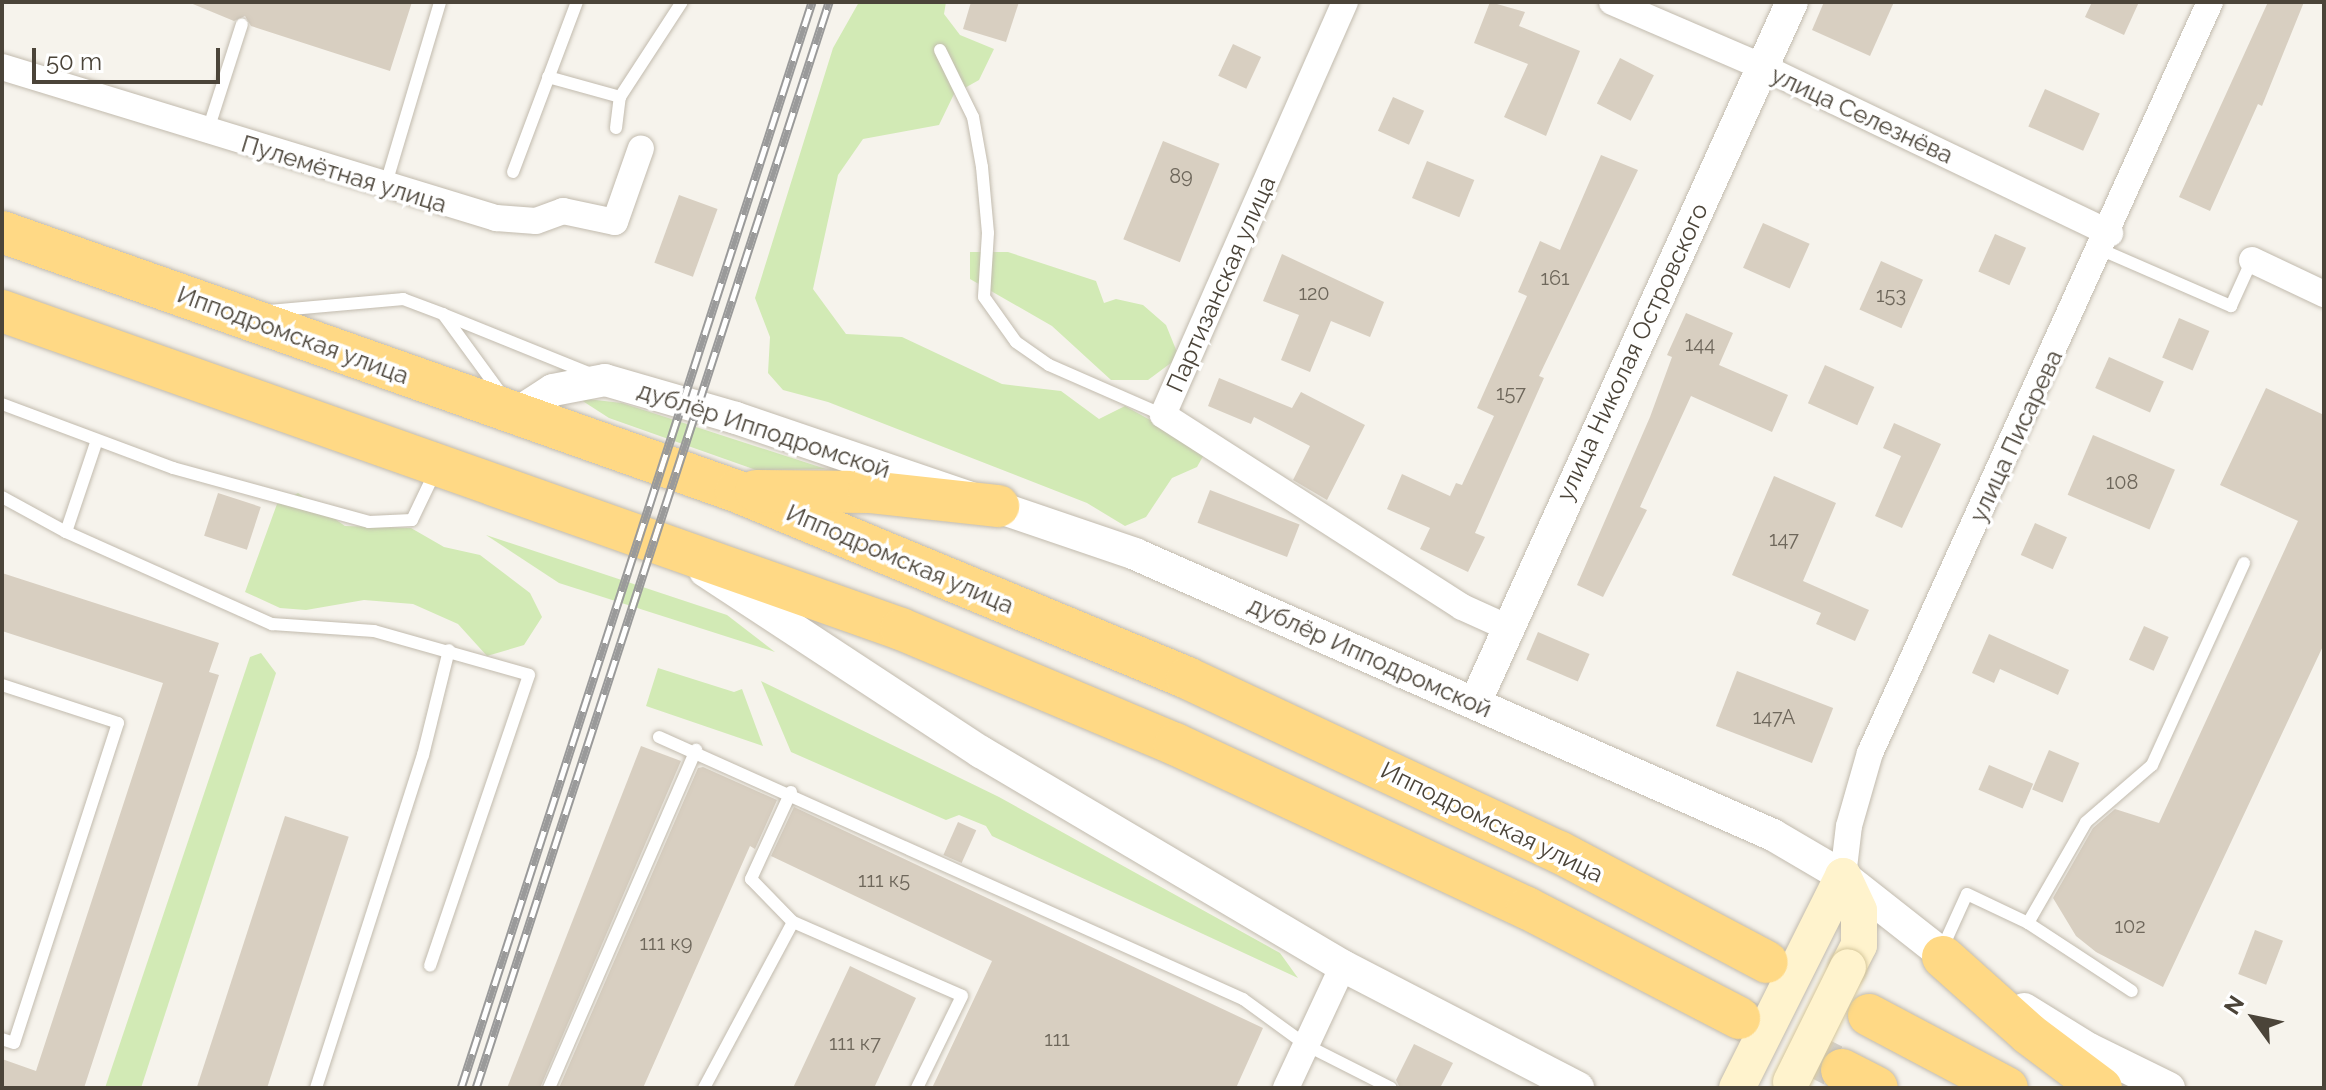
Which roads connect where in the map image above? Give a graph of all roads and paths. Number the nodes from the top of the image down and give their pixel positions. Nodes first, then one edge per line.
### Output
1 (440, 2) edge
2 (577, 2) edge
3 (682, 2) edge
4 (1345, 2) edge
5 (1612, 2) edge
6 (1792, 2) edge
7 (2210, 2) edge
8 (242, 24) dead end
9 (940, 50) dead end
10 (2, 67) edge
11 (1763, 67) junction
12 (548, 77) junction
13 (620, 97) junction
14 (616, 128) dead end
15 (207, 133) junction
16 (641, 148) dead end
17 (513, 172) dead end
18 (385, 188) junction
19 (2, 232) edge
20 (2106, 241) junction
21 (2252, 260) joint
22 (2324, 294) edge
23 (2, 311) edge
24 (237, 314) junction
25 (443, 314) junction
26 (605, 380) junction
27 (2, 404) edge
28 (516, 414) junction
29 (1163, 415) junction
30 (96, 443) junction
31 (438, 468) junction
32 (736, 491) junction
33 (2, 497) edge
34 (998, 506) junction
35 (66, 532) junction
36 (679, 554) junction
37 (2244, 563) dead end
38 (1506, 627) junction
39 (449, 650) junction
40 (2, 685) edge
41 (1475, 703) junction
42 (659, 737) dead end
43 (696, 750) junction
44 (791, 792) junction
45 (1843, 876) junction
46 (793, 922) junction
47 (2028, 923) junction
48 (1942, 954) junction
49 (1767, 962) dead end
50 (430, 966) dead end
51 (1343, 966) junction
52 (2132, 991) dead end
53 (1869, 1015) dead end
54 (1739, 1018) tunnel mouth
55 (2, 1039) edge
56 (1306, 1045) junction
57 (1790, 1085) edge
58 (316, 1088) edge
59 (549, 1088) edge
60 (704, 1088) edge
61 (917, 1088) edge
62 (1286, 1088) edge
63 (1391, 1088) edge
64 (1578, 1088) edge
65 (1737, 1088) edge
66 (2007, 1088) edge
67 (2101, 1088) edge
68 (2169, 1088) edge

1 - 18 lane
2 - 12 lane
3 - 13 lane
4 - 29 street, Партизанская улица
5 - 11 street, улица Селезнёва
6 - 11 street, улица Николая Островского
7 - 20 street, улица Писарева
8 - 15 lane
9 - 29 lane
10 - 15 street, Пулемётная улица
11 - 20 street, улица Селезнёва
11 - 38 street, улица Николая Островского
12 - 13 lane
12 - 17 lane
13 - 14 lane
15 - 18 street, Пулемётная улица
16 - 18 street, Пулемётная улица
19 - 24 highway, Ипподромская улица
20 - 21 lane
20 - 45 street, улица Писарева
21 - 22 street
23 - 31 highway
24 - 25 lane
24 - 28 highway, Ипподромская улица
25 - 26 lane
25 - 28 lane
26 - 28 street, дублёр Ипподромской
26 - 34 street, дублёр Ипподромской
27 - 30 lane
28 - 32 highway, Ипподромская улица
29 - 38 street, Партизанская улица
30 - 31 lane
30 - 35 lane
31 - 36 highway
32 - 34 highway
32 - 49 highway, Ипподромская улица
33 - 35 lane
34 - 41 street, дублёр Ипподромской
35 - 39 lane
36 - 51 street
36 - 54 highway
37 - 47 lane
38 - 41 street, улица Николая Островского
39 - 50 lane
39 - 58 lane
40 - 55 lane
41 - 45 street, дублёр Ипподромской
42 - 43 lane
43 - 44 lane
43 - 59 lane
44 - 46 lane
44 - 56 lane
45 - 48 street, дублёр Ипподромской
45 - 57 main road, bridge
45 - 65 main road, улица Писарева
46 - 60 lane
46 - 61 lane
47 - 48 lane
47 - 52 lane
48 - 67 highway
48 - 68 street, дублёр Ипподромской
51 - 56 street
51 - 64 street
53 - 66 highway
56 - 62 street
56 - 63 lane

